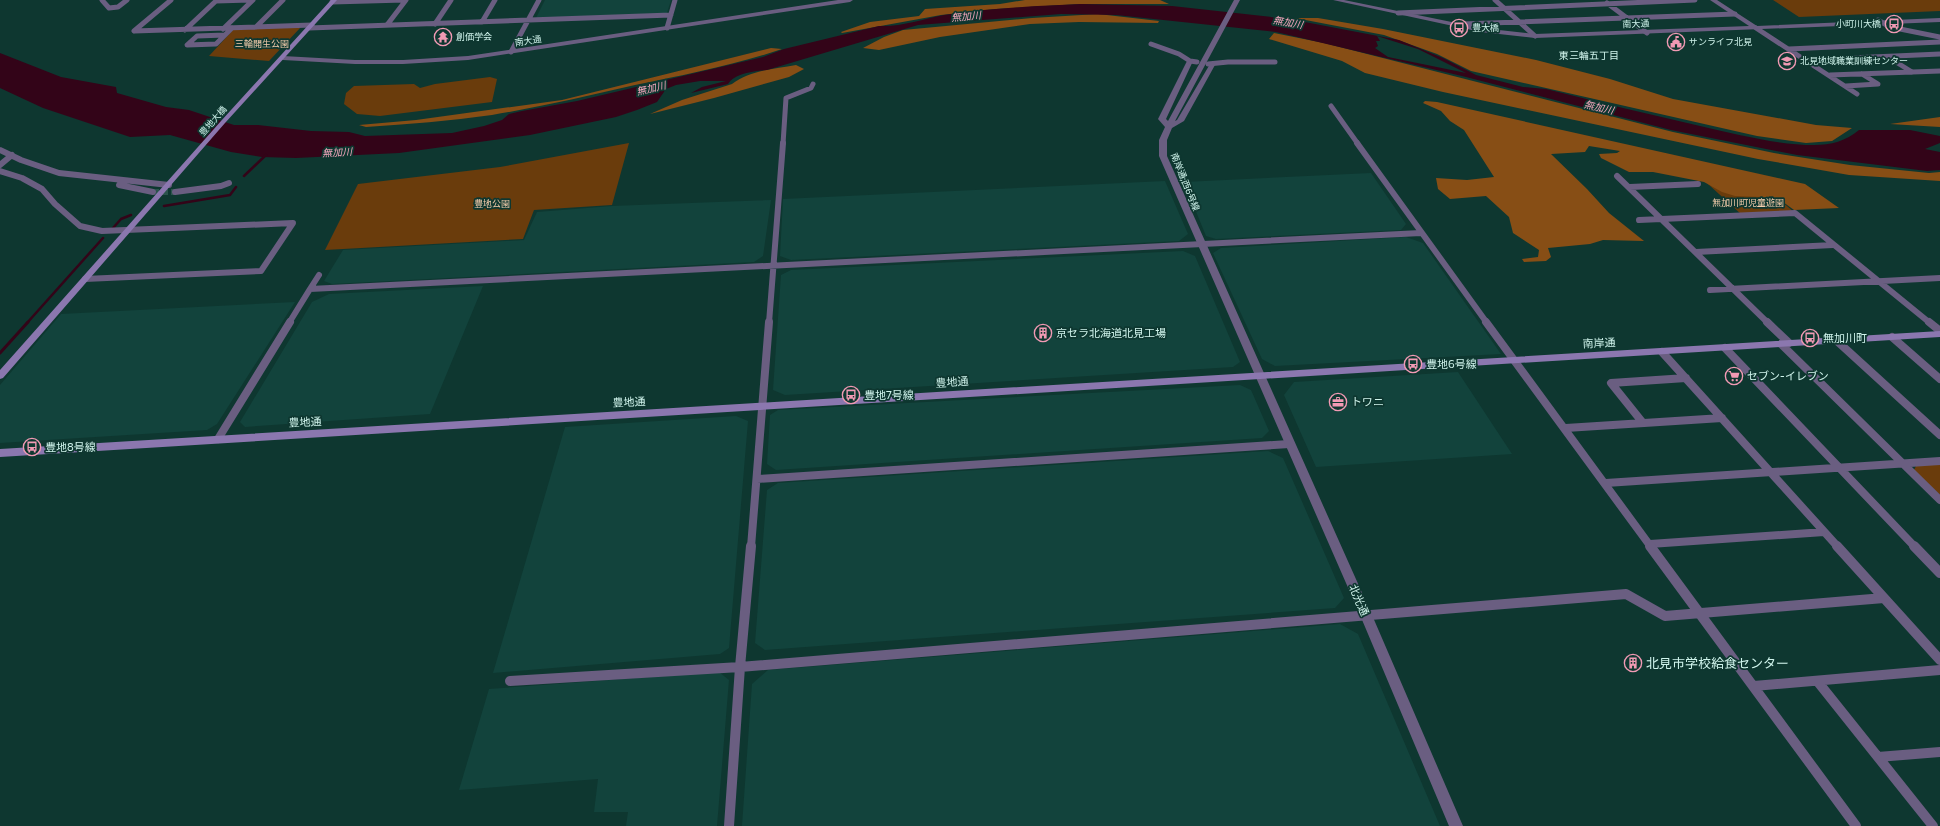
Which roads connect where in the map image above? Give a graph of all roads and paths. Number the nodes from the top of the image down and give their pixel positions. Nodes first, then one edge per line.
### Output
1 (102, 0) edge
2 (127, 0) edge
3 (171, 0) edge
4 (250, 0) edge
5 (253, 0) edge
6 (283, 0) edge
7 (405, 0) edge
8 (451, 0) edge
9 (495, 0) edge
10 (539, 0) edge
11 (675, 0) edge
12 (682, 0) edge
13 (794, 0) edge
14 (850, 0) edge
15 (1237, 0) edge
16 (1336, 0) edge
17 (1352, 0) edge
18 (1495, 0) edge
19 (1604, 0) edge
20 (1695, 0) edge
21 (1713, 0) edge
22 (217, 1) edge
23 (333, 1) edge
24 (370, 1) edge
25 (1378, 2) dead end
26 (1608, 4) junction
27 (1504, 8) junction
28 (793, 9) junction
29 (1400, 12) junction
30 (1735, 14) junction
31 (671, 15) junction
32 (1628, 18) junction
33 (1939, 18) edge
34 (528, 20) junction
35 (1880, 21) junction
36 (482, 22) junction
37 (1520, 22) junction
38 (435, 24) junction
39 (1462, 24) junction
40 (386, 25) junction
41 (1754, 26) junction
42 (256, 27) junction
43 (311, 27) junction
44 (223, 28) junction
45 (232, 28) junction
46 (667, 28) junction
47 (185, 30) junction
48 (1645, 31) junction
49 (1533, 34) junction
50 (225, 35) junction
51 (1940, 37) edge
52 (1940, 42) edge
53 (1151, 44) dead end
54 (1789, 49) junction
55 (511, 52) junction
56 (1940, 54) edge
57 (1887, 56) junction
58 (282, 58) junction
59 (1805, 60) junction
60 (1193, 62) joint
61 (1275, 62) dead end
62 (1210, 64) joint
63 (1940, 71) edge
64 (1912, 72) junction
65 (1862, 74) junction
66 (1830, 75) junction
67 (813, 84) dead end
68 (1846, 86) junction
69 (1857, 94) dead end
70 (1331, 106) dead end
71 (1169, 127) junction
72 (0, 150) edge
73 (12, 155) junction
74 (0, 164) edge
75 (0, 171) edge
76 (87, 176) junction
77 (1618, 176) dead end
78 (170, 183) junction
79 (229, 183) dead end
80 (1698, 184) dead end
81 (1630, 187) junction
82 (153, 192) tunnel mouth
83 (174, 192) tunnel mouth
84 (1662, 219) junction
85 (1639, 220) dead end
86 (128, 231) junction
87 (1421, 232) junction
88 (1200, 244) junction
89 (1833, 245) junction
90 (1696, 252) junction
91 (772, 266) junction
92 (319, 275) dead end
93 (1940, 278) edge
94 (85, 279) junction
95 (1877, 281) junction
96 (310, 289) junction
97 (1733, 289) junction
98 (1710, 290) dead end
99 (1940, 332) edge
100 (1892, 337) junction
101 (1837, 341) junction
102 (1785, 344) junction
103 (1725, 348) junction
104 (1662, 352) junction
105 (1514, 360) junction
106 (1259, 375) junction
107 (0, 376) edge
108 (1686, 378) junction
109 (1940, 379) edge
110 (762, 406) junction
111 (1722, 418) junction
112 (1643, 423) junction
113 (1566, 428) junction
114 (1940, 435) edge
115 (218, 439) junction
116 (1289, 444) junction
117 (0, 453) edge
118 (1940, 461) edge
119 (1902, 464) junction
120 (1840, 467) junction
121 (1770, 471) junction
122 (757, 479) junction
123 (1606, 483) junction
124 (1940, 500) edge
125 (1824, 532) junction
126 (1650, 544) junction
127 (1940, 573) edge
128 (1884, 598) junction
129 (1700, 613) junction
130 (1366, 615) junction
131 (1940, 660) edge
132 (740, 667) junction
133 (1940, 670) edge
134 (510, 681) dead end
135 (1818, 682) junction
136 (1754, 686) junction
137 (1940, 752) edge
138 (1878, 757) junction
139 (729, 826) edge
140 (1456, 826) edge
141 (1856, 826) edge
142 (1933, 826) edge

1 - 2 street
3 - 47 street
4 - 22 street
5 - 44 street
6 - 42 street
7 - 24 street
7 - 40 street
8 - 38 street
9 - 36 street
10 - 34 street
11 - 12 street
11 - 31 street
13 - 28 street
14 - 28 street, 南大通
15 - 71 street, 南岸通;西6号線
16 - 29 street, 南大通
17 - 29 street, 南大通
18 - 27 street
19 - 26 street
20 - 26 street
21 - 30 street
22 - 47 street
23 - 24 street
23 - 43 main road
25 - 29 street
26 - 27 street
26 - 32 street
27 - 29 street
27 - 37 street
28 - 46 street, 南大通
29 - 39 street, 南大通
29 - 49 street, 南大通
30 - 32 street
30 - 41 street
31 - 34 street
31 - 46 street
32 - 37 street
32 - 48 street
33 - 35 street, 南大通
34 - 36 street
34 - 55 street
35 - 41 street, 南大通
35 - 51 street
36 - 38 street
37 - 39 street
37 - 49 street
38 - 40 street
39 - 49 street, 南大通
40 - 43 street
41 - 48 street, 南大通
41 - 54 street
42 - 43 street
42 - 45 street
43 - 58 main road
44 - 45 street
44 - 47 street
45 - 50 street
46 - 55 street, 南大通
48 - 49 street, 南大通
50 - 50 street
52 - 54 street
53 - 60 street
54 - 59 street
55 - 58 street, 南大通
56 - 57 street
57 - 59 street
57 - 64 street
58 - 78 main road, 豊地大橋
59 - 66 street
60 - 71 street
61 - 62 street
62 - 71 street
63 - 64 street
64 - 65 street
65 - 66 street
65 - 68 street
66 - 68 street
67 - 91 street
68 - 69 street
70 - 87 street
71 - 88 street, 南岸通;西6号線
72 - 73 street
73 - 74 street
73 - 76 street
75 - 86 street
76 - 78 street
76 - 82 street
77 - 81 street
78 - 86 main road
79 - 83 street
80 - 81 street
81 - 84 street
84 - 85 street
84 - 89 street
84 - 90 street
86 - 94 main road
86 - 94 street
87 - 88 street
87 - 105 street
88 - 91 street
88 - 106 street, 南岸通;西6号線
89 - 90 street
89 - 95 street
90 - 97 street
91 - 96 street
91 - 110 street
92 - 96 street
93 - 95 street
94 - 107 main road
95 - 97 street
95 - 99 street
96 - 115 street
97 - 98 street
97 - 102 street
99 - 100 main road, 南岸通
100 - 101 main road, 南岸通
100 - 109 street
101 - 102 main road, 南岸通
101 - 114 street
102 - 103 main road, 南岸通
102 - 119 street
103 - 104 main road, 南岸通
103 - 120 street
104 - 105 main road, 南岸通
104 - 108 street
105 - 106 main road, 南岸通
105 - 113 street
106 - 110 main road, 豊地通
106 - 116 street, 北光通
108 - 111 street
108 - 112 street
110 - 115 main road, 豊地通
110 - 122 street
111 - 112 street
111 - 121 street
112 - 113 street
113 - 123 street
115 - 117 main road, 豊地通
116 - 122 street
116 - 130 street, 北光通
118 - 119 street
119 - 120 street
119 - 124 street
120 - 121 street
120 - 127 street
121 - 123 street
121 - 125 street
122 - 132 street
123 - 126 street
125 - 126 street
125 - 128 street
126 - 129 street
128 - 129 street
128 - 131 street
129 - 130 street
129 - 136 street
130 - 132 street
130 - 140 street, 北光通
132 - 134 street
132 - 139 street
133 - 135 street
135 - 136 street
135 - 138 street
136 - 141 street
137 - 138 street
138 - 142 street

